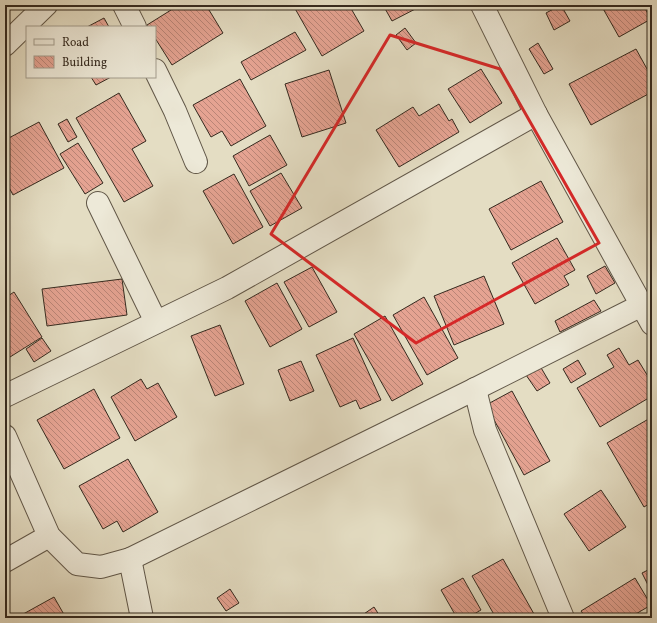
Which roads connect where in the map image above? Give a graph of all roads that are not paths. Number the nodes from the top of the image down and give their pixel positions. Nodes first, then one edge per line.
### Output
1 (46, 5) edge
2 (124, 5) edge
3 (482, 5) edge
4 (134, 26) edge
5 (5, 45) edge
6 (156, 72) edge
7 (536, 114) junction
8 (196, 162) dead end
9 (98, 203) dead end
10 (642, 305) junction
11 (156, 322) junction
12 (652, 324) edge
13 (475, 389) junction
14 (5, 396) edge
15 (5, 436) edge
16 (48, 536) junction
17 (130, 559) junction
18 (5, 561) edge
19 (142, 618) edge
20 (563, 618) edge

1 - 5 street
2 - 4 street
3 - 7 street
6 - 8 street
7 - 10 street
7 - 11 street
9 - 11 street
10 - 12 street
10 - 13 street
11 - 14 street
13 - 17 street
13 - 20 street
15 - 16 street
16 - 17 street
16 - 18 street
17 - 19 street

